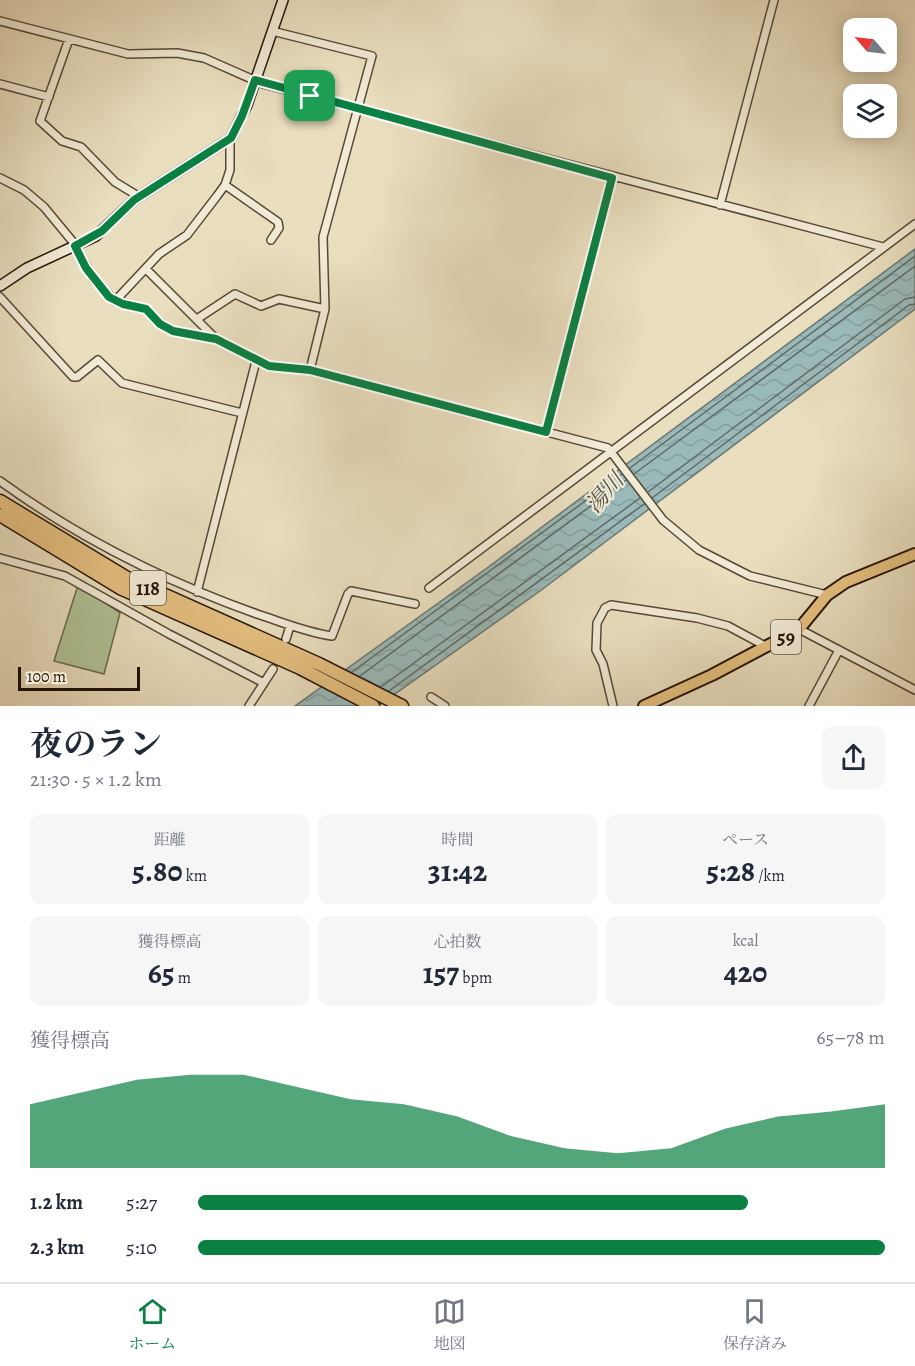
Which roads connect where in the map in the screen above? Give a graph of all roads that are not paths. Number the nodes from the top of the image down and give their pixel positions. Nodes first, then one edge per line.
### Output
1 (283, 0) edge
2 (774, 0) edge
3 (0, 21) edge
4 (272, 31) junction
5 (69, 39) junction
6 (255, 80) junction
7 (0, 84) edge
8 (49, 97) junction
9 (358, 109) junction
10 (230, 139) junction
11 (0, 178) edge
12 (612, 178) junction
13 (225, 185) junction
14 (138, 196) junction
15 (720, 205) junction
16 (915, 224) edge
17 (271, 240) dead end
18 (75, 246) junction
19 (883, 247) junction
20 (146, 269) junction
21 (0, 286) edge
22 (0, 297) edge
23 (115, 301) junction
24 (325, 309) junction
25 (197, 319) junction
26 (216, 339) junction
27 (256, 361) junction
28 (310, 370) junction
29 (242, 413) junction
30 (546, 432) junction
31 (614, 452) junction
32 (0, 481) edge
33 (0, 501) edge
34 (0, 515) edge
35 (915, 554) edge
36 (0, 558) edge
37 (429, 588) dead end
38 (197, 591) junction
39 (827, 596) junction
40 (415, 604) dead end
41 (290, 626) junction
42 (799, 629) junction
43 (286, 639) dead end
44 (767, 647) junction
45 (839, 650) junction
46 (302, 662) junction
47 (273, 669) dead end
48 (264, 683) junction
49 (915, 690) edge
50 (431, 697) dead end
51 (249, 706) edge
52 (373, 706) edge
53 (402, 706) edge
54 (445, 706) edge
55 (613, 706) edge
56 (644, 706) edge
57 (809, 706) edge

1 - 4 main road
2 - 15 street
3 - 5 street
4 - 6 main road
4 - 9 street
5 - 6 street
5 - 8 street
6 - 9 street
6 - 10 main road
7 - 8 street
8 - 14 street
9 - 12 street
9 - 24 street
10 - 13 street
10 - 14 main road
11 - 18 street
12 - 15 street
12 - 30 street
13 - 17 street
13 - 20 street
14 - 18 main road
15 - 19 street
16 - 19 street
18 - 21 main road
18 - 23 street
19 - 31 street
20 - 23 street
20 - 25 street
22 - 29 street
23 - 26 street
24 - 25 street
24 - 28 street
25 - 26 street
26 - 27 street
27 - 28 street
27 - 29 street
28 - 30 street
29 - 38 street
30 - 31 street
31 - 37 street
31 - 39 street
32 - 38 street
33 - 46 highway, 118
34 - 46 highway, 118
35 - 39 main road, 59
36 - 48 street
38 - 41 street
39 - 42 main road, 59
40 - 41 street
41 - 43 street
42 - 44 main road, 59
42 - 45 street
44 - 55 street
44 - 56 main road, 59
45 - 49 street
45 - 57 street
46 - 52 highway, 118
46 - 53 highway, 118
47 - 48 street
48 - 51 street
50 - 54 street

